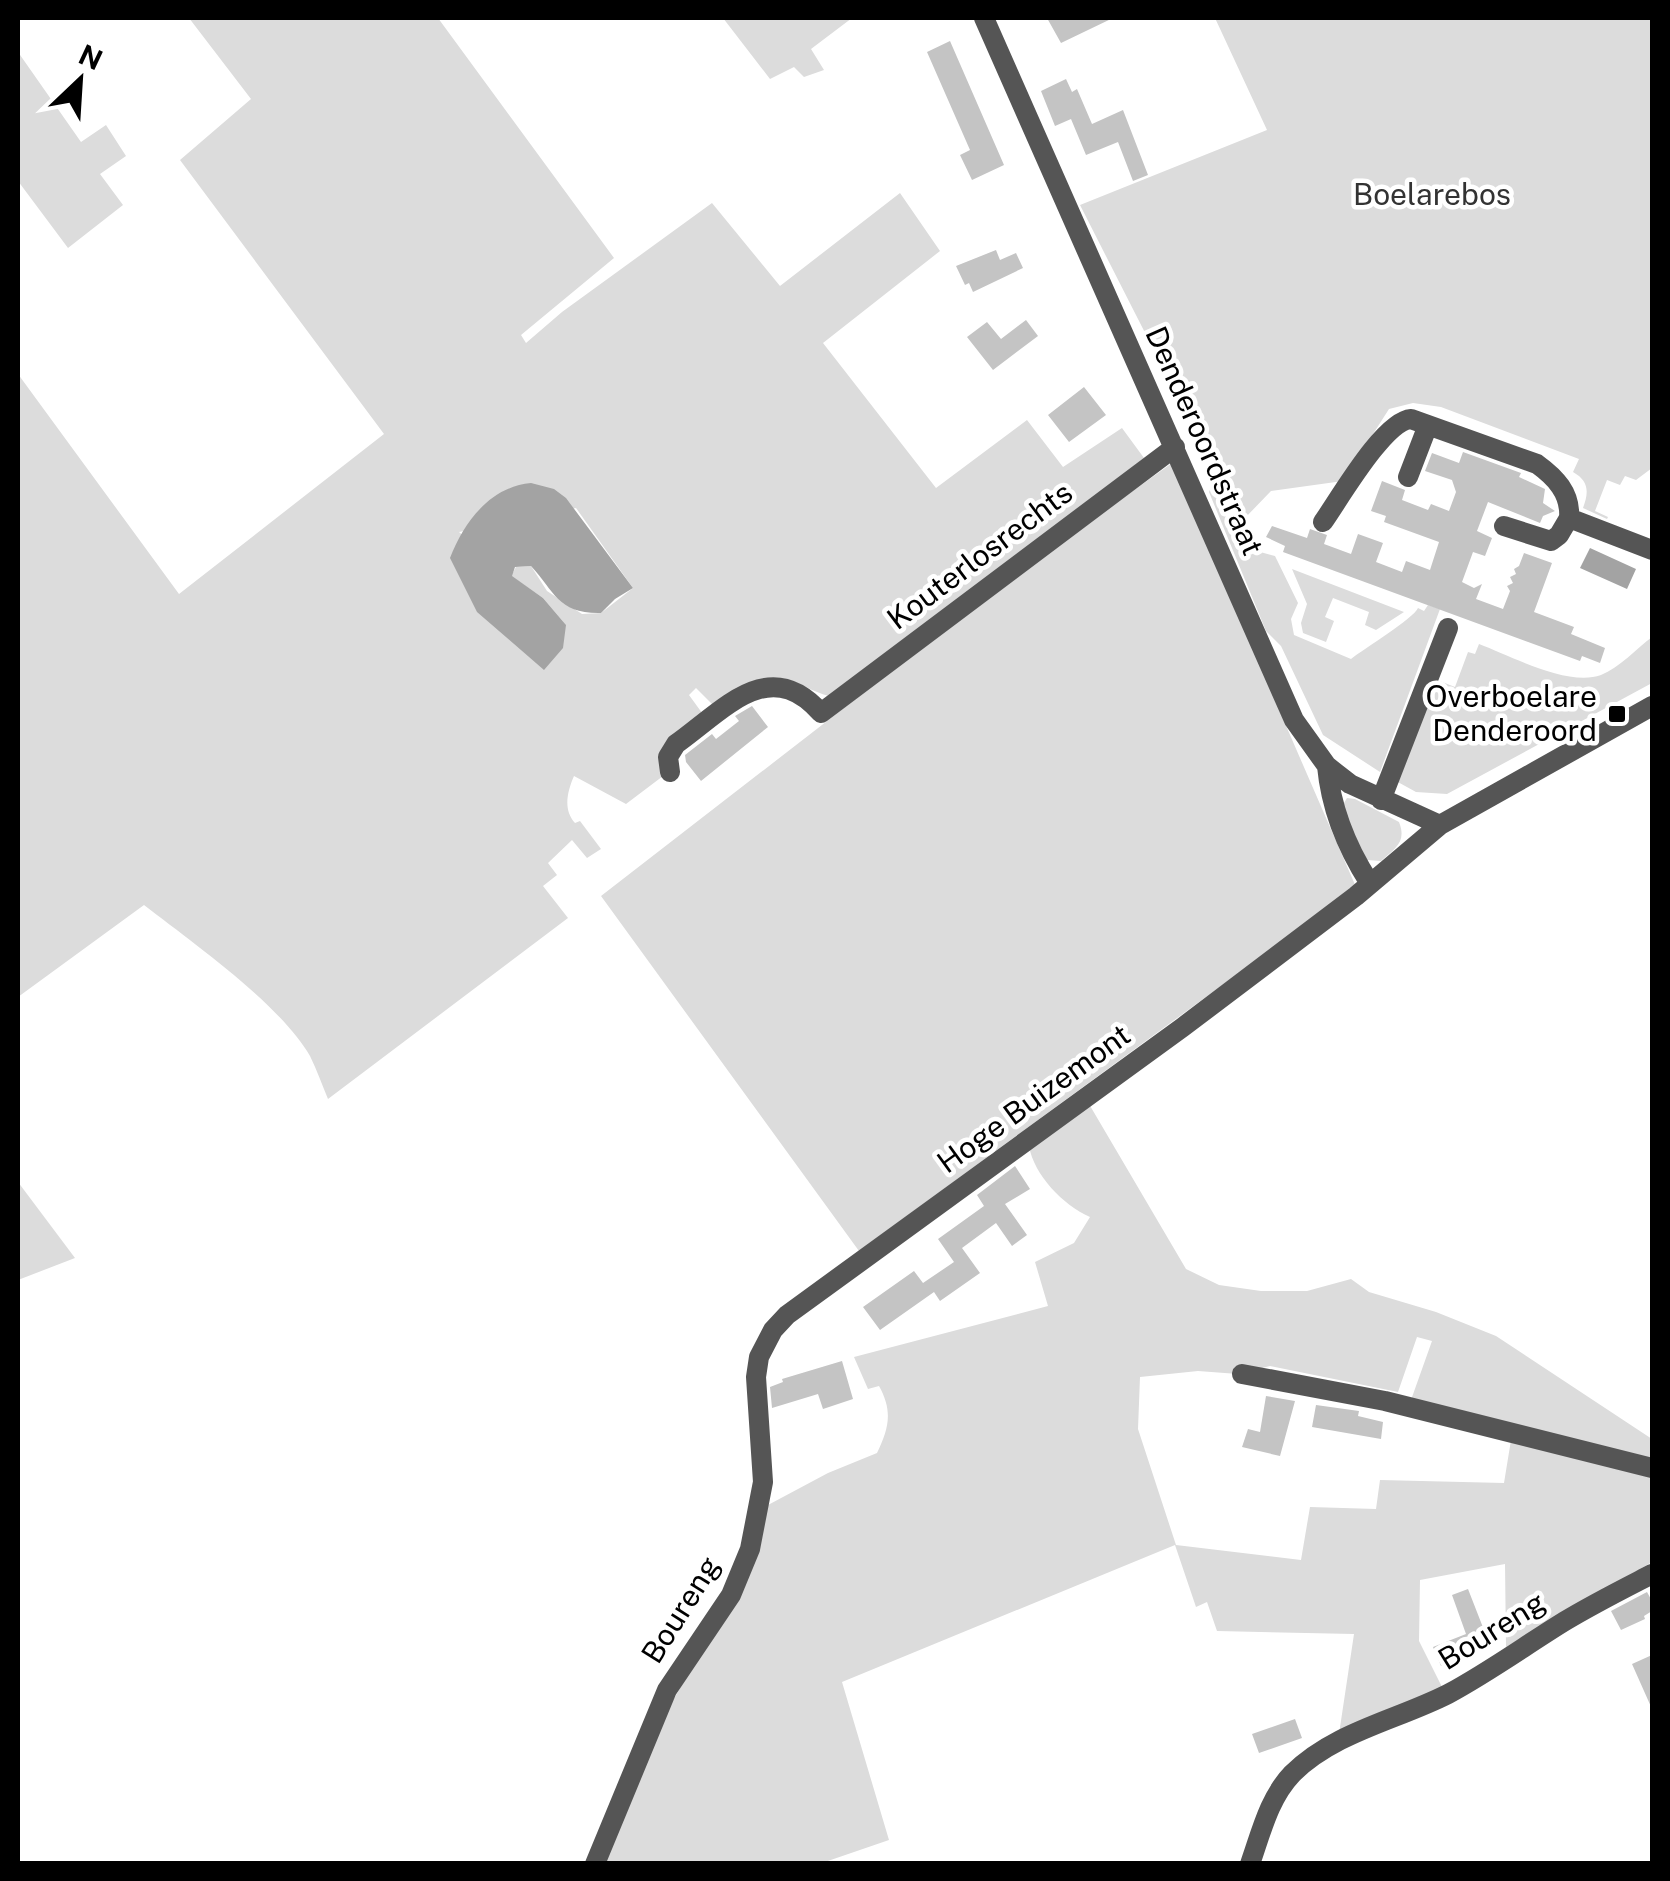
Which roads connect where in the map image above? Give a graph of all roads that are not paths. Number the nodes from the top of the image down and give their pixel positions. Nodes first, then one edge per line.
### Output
1 (984, 18) edge
2 (1428, 425) junction
3 (1176, 447) junction
4 (1408, 477) dead end
5 (1570, 518) junction
6 (1323, 522) dead end
7 (1504, 526) dead end
8 (1652, 550) edge
9 (1448, 628) dead end
10 (1652, 706) edge
11 (1327, 766) junction
12 (670, 772) dead end
13 (1381, 800) junction
14 (1440, 825) junction
15 (1369, 882) junction
16 (1242, 1374) dead end
17 (756, 1376) joint
18 (1652, 1468) edge
19 (1652, 1574) edge
20 (595, 1864) edge
21 (1250, 1864) edge

1 - 3 street, Denderoordstraat
2 - 4 street
2 - 5 street
2 - 6 street
3 - 11 street, Denderoordstraat
3 - 12 street, Kouterlosrechts
5 - 7 street
5 - 8 street
9 - 13 street
10 - 14 street, Hoge Buizemont
11 - 13 street, Denderoordstraat
11 - 15 street
13 - 14 street, Denderoordstraat
14 - 15 street, Hoge Buizemont
15 - 17 street, Hoge Buizemont
16 - 18 street
17 - 20 street, Boureng
19 - 21 street, Boureng

